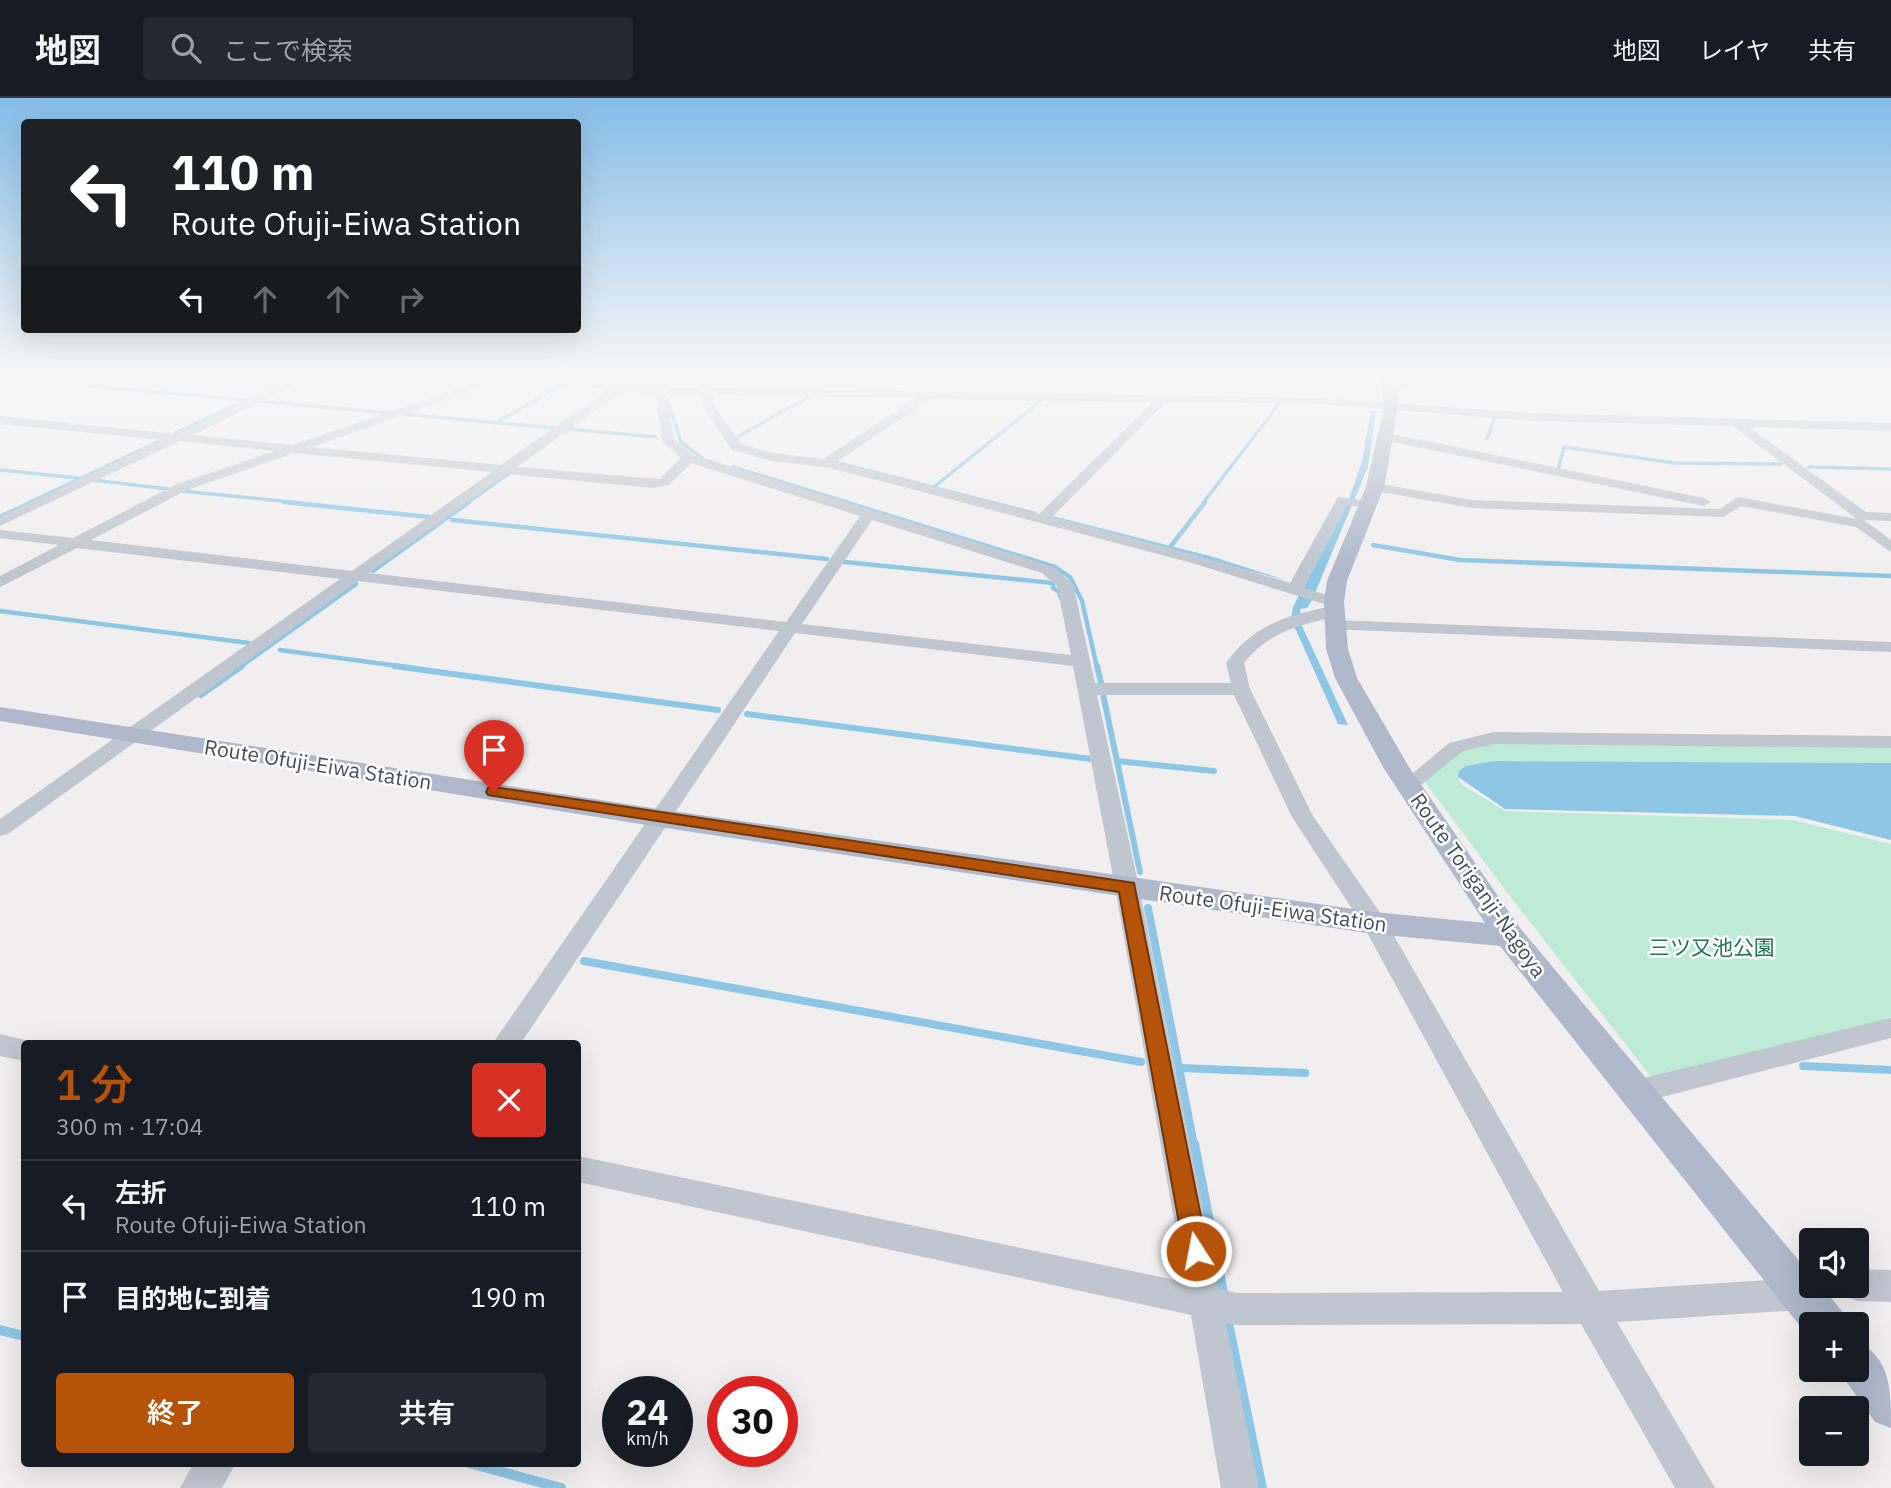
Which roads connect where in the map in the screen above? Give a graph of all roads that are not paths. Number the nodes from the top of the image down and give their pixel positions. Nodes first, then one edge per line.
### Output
1 (172, 440) edge
2 (196, 440) edge
3 (318, 440) edge
4 (545, 440) edge
5 (668, 440) edge
6 (731, 440) edge
7 (860, 440) edge
8 (1122, 440) edge
9 (1386, 440) edge
10 (1401, 440) edge
11 (1758, 440) edge
12 (292, 449) junction
13 (689, 458) junction
14 (825, 463) junction
15 (503, 470) junction
16 (1362, 499) junction
17 (1728, 507) junction
18 (869, 513) junction
19 (1891, 517) edge
20 (1041, 520) junction
21 (1861, 520) junction
22 (0, 522) edge
23 (0, 534) edge
24 (77, 542) junction
25 (1891, 547) edge
26 (354, 577) junction
27 (0, 582) edge
28 (1294, 591) junction
29 (1330, 609) junction
30 (790, 627) junction
31 (1891, 648) edge
32 (1082, 662) junction
33 (1087, 689) junction
34 (1241, 689) junction
35 (0, 714) edge
36 (135, 734) junction
37 (1891, 741) edge
38 (1409, 785) junction
39 (659, 818) junction
40 (0, 830) edge
41 (1127, 887) junction
42 (1374, 923) junction
43 (1509, 936) junction
44 (1891, 1028) edge
45 (508, 1040) edge
46 (0, 1045) edge
47 (21, 1049) edge
48 (1635, 1091) junction
49 (581, 1170) edge
50 (1799, 1284) edge
51 (1869, 1285) edge
52 (1799, 1286) edge
53 (1891, 1286) edge
54 (1206, 1303) junction
55 (1590, 1308) junction
56 (1869, 1378) edge
57 (1891, 1406) edge
58 (214, 1467) edge
59 (200, 1488) edge
60 (1240, 1488) edge
61 (1696, 1488) edge

1 - 22 street
2 - 12 street
3 - 12 street
4 - 15 street
5 - 13 street
6 - 14 street
7 - 14 street
8 - 20 street
9 - 16 main road, Route Toriganji-Nagoya
10 - 17 street
11 - 21 street
12 - 15 street
12 - 24 street
13 - 15 street
13 - 18 street
14 - 20 street
15 - 26 street
16 - 17 street
16 - 28 street
16 - 29 main road, Route Toriganji-Nagoya
17 - 21 street
18 - 30 street
18 - 32 street
19 - 21 street
20 - 28 street
21 - 25 street
23 - 24 street
24 - 26 street
24 - 27 street
26 - 30 street
26 - 36 street
28 - 29 street
29 - 31 street
29 - 34 street
29 - 38 main road, Route Toriganji-Nagoya
30 - 32 street
30 - 39 street
32 - 33 street
33 - 34 street
33 - 41 street
34 - 42 street
35 - 36 main road, Route Ofuji-Eiwa Station
36 - 39 main road, Route Ofuji-Eiwa Station
36 - 40 street
37 - 38 street
38 - 43 main road, Route Toriganji-Nagoya
39 - 41 main road, Route Ofuji-Eiwa Station
39 - 45 street
41 - 42 main road, Route Ofuji-Eiwa Station
41 - 54 street
42 - 43 main road, Route Ofuji-Eiwa Station
42 - 55 street
43 - 48 main road, Route Toriganji-Nagoya
44 - 48 street
46 - 47 street
48 - 50 main road, Route Toriganji-Nagoya
49 - 54 street
51 - 53 street
52 - 55 street
54 - 55 street
54 - 60 street
55 - 61 street
56 - 57 main road
58 - 59 street

